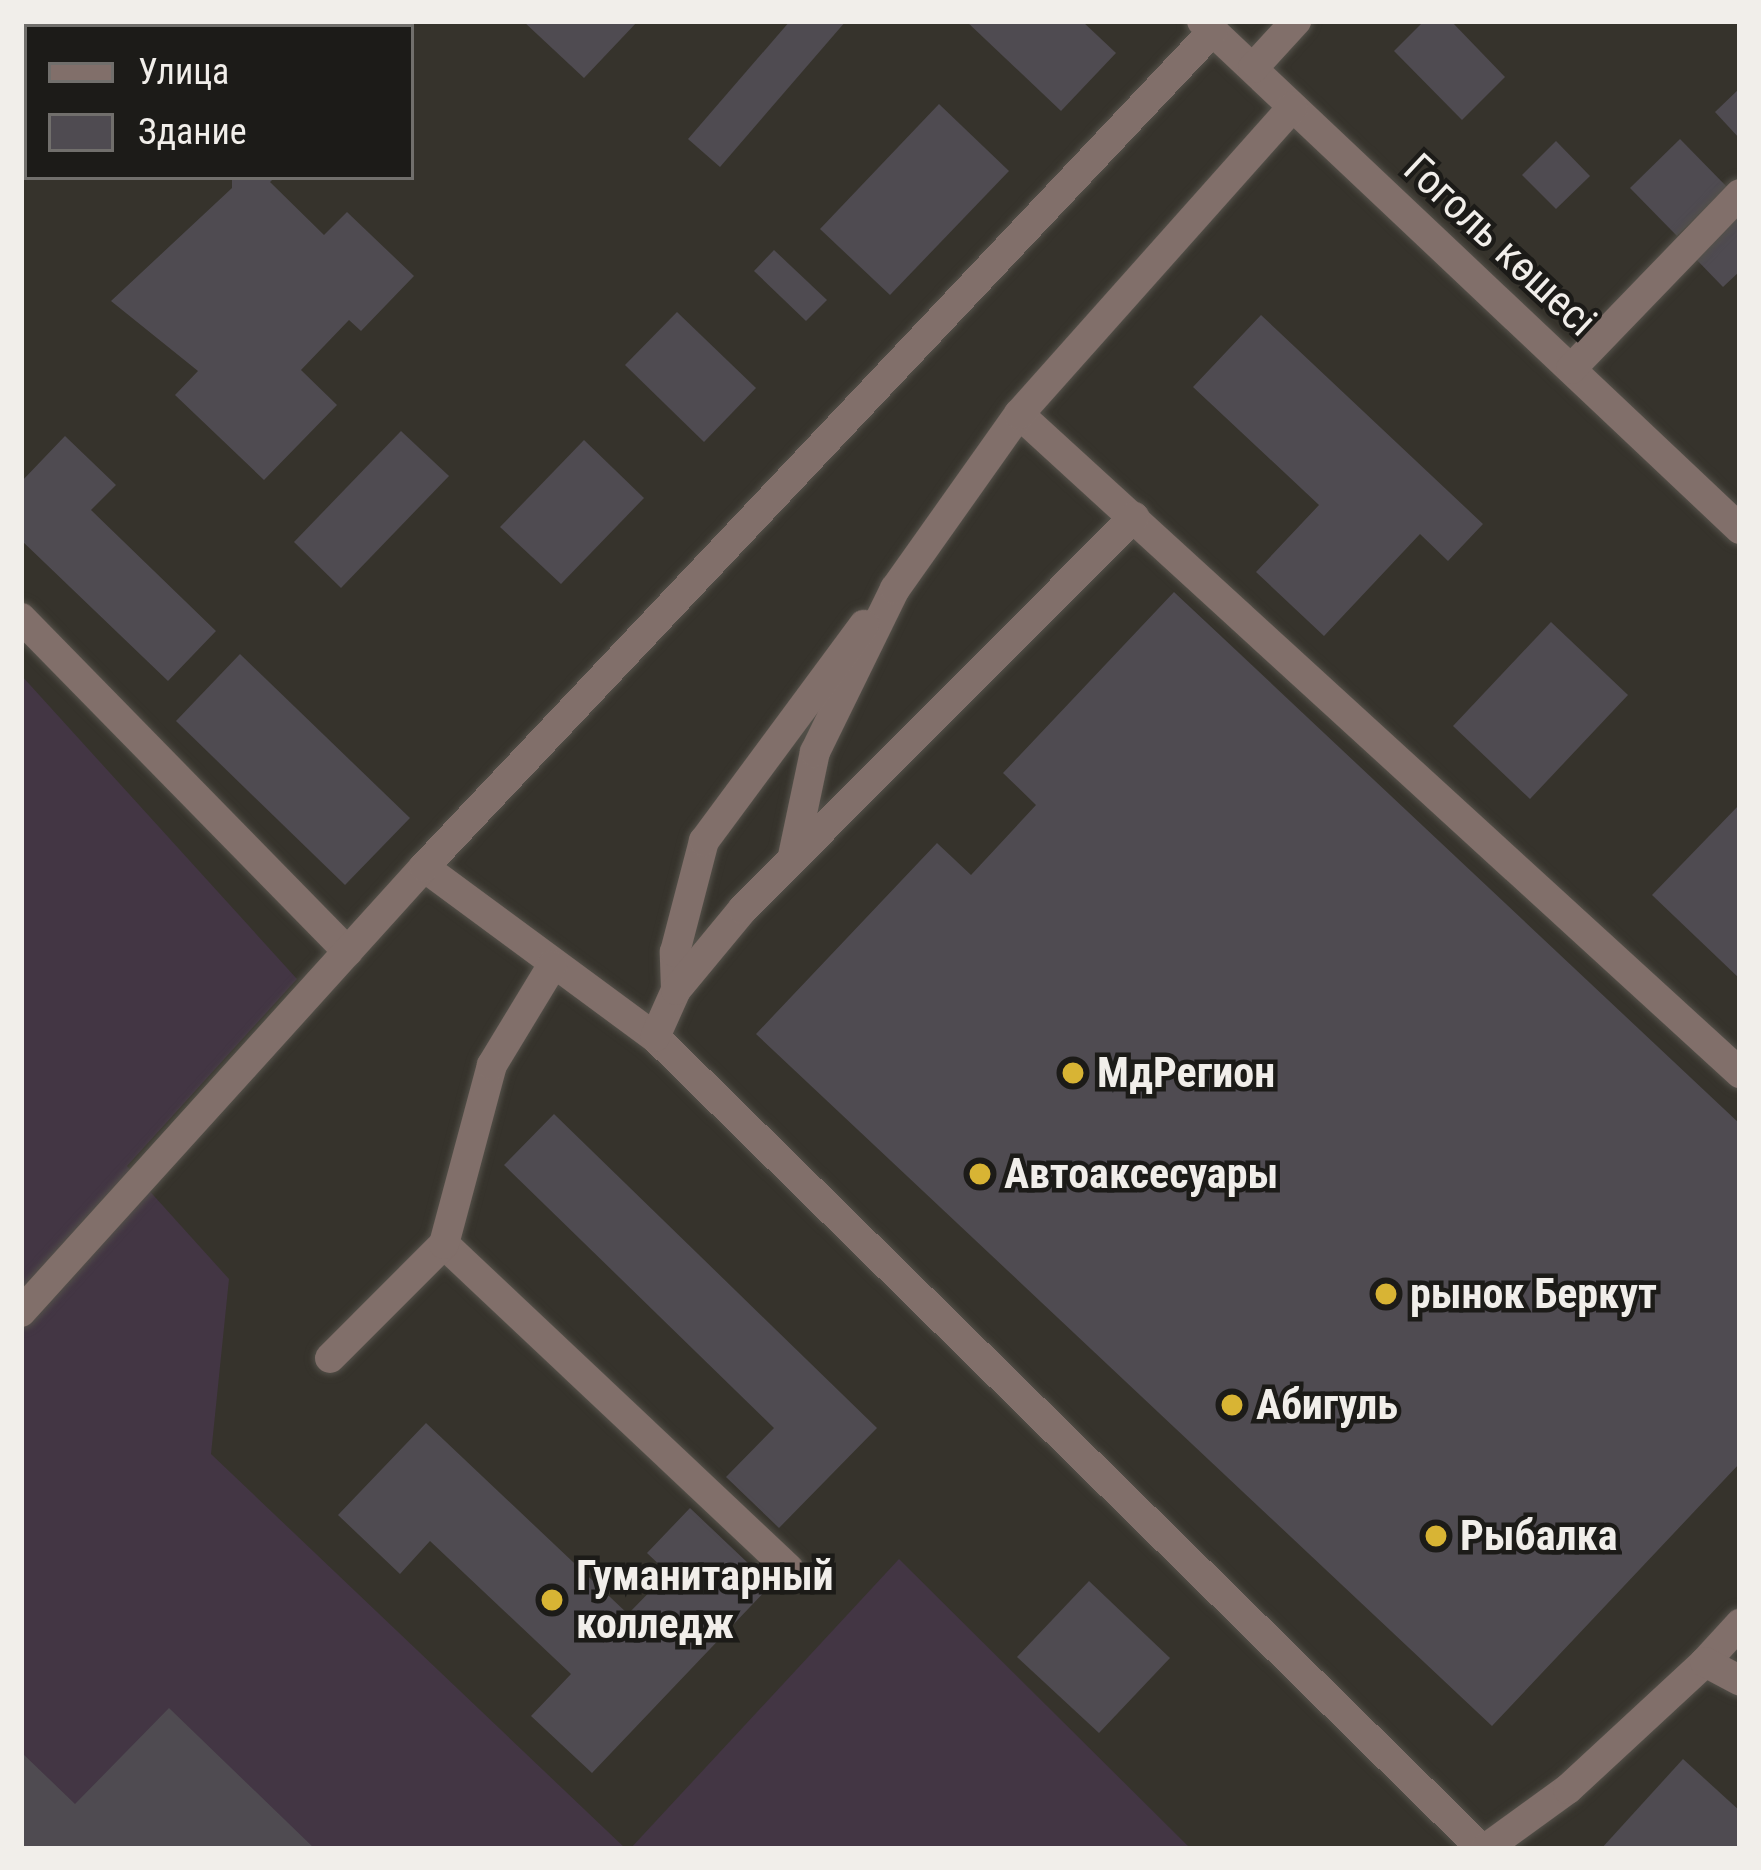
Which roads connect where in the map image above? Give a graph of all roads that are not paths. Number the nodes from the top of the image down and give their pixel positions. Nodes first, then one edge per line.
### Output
1 (1297, 21) edge
2 (1207, 26) edge
3 (1253, 68) junction
4 (1292, 107) junction
5 (1740, 194) edge
6 (1571, 370) junction
7 (1019, 414) junction
8 (1134, 517) junction
9 (1740, 529) edge
10 (896, 589) junction
11 (21, 618) edge
12 (793, 856) junction
13 (424, 867) junction
14 (348, 952) junction
15 (552, 966) junction
16 (676, 989) junction
17 (655, 1037) junction
18 (1740, 1073) edge
19 (444, 1244) junction
20 (21, 1312) edge
21 (330, 1358) dead end
22 (788, 1568) dead end
23 (1740, 1624) edge
24 (1705, 1662) junction
25 (1740, 1681) edge
26 (1483, 1849) edge

1 - 3 street
2 - 3 street, Гоголь көшесі
2 - 13 street
3 - 4 street, Гоголь көшесі
4 - 6 street, Гоголь көшесі
4 - 7 street
5 - 6 street
6 - 9 street, Гоголь көшесі
7 - 8 street
7 - 10 street
8 - 12 street
8 - 18 street
10 - 12 street
10 - 16 street
11 - 14 street
12 - 16 street
13 - 14 street
13 - 15 street
14 - 20 street
15 - 17 street
15 - 19 street
16 - 17 street
17 - 26 street
19 - 21 street
19 - 22 street
23 - 24 street
24 - 25 street
24 - 26 street

